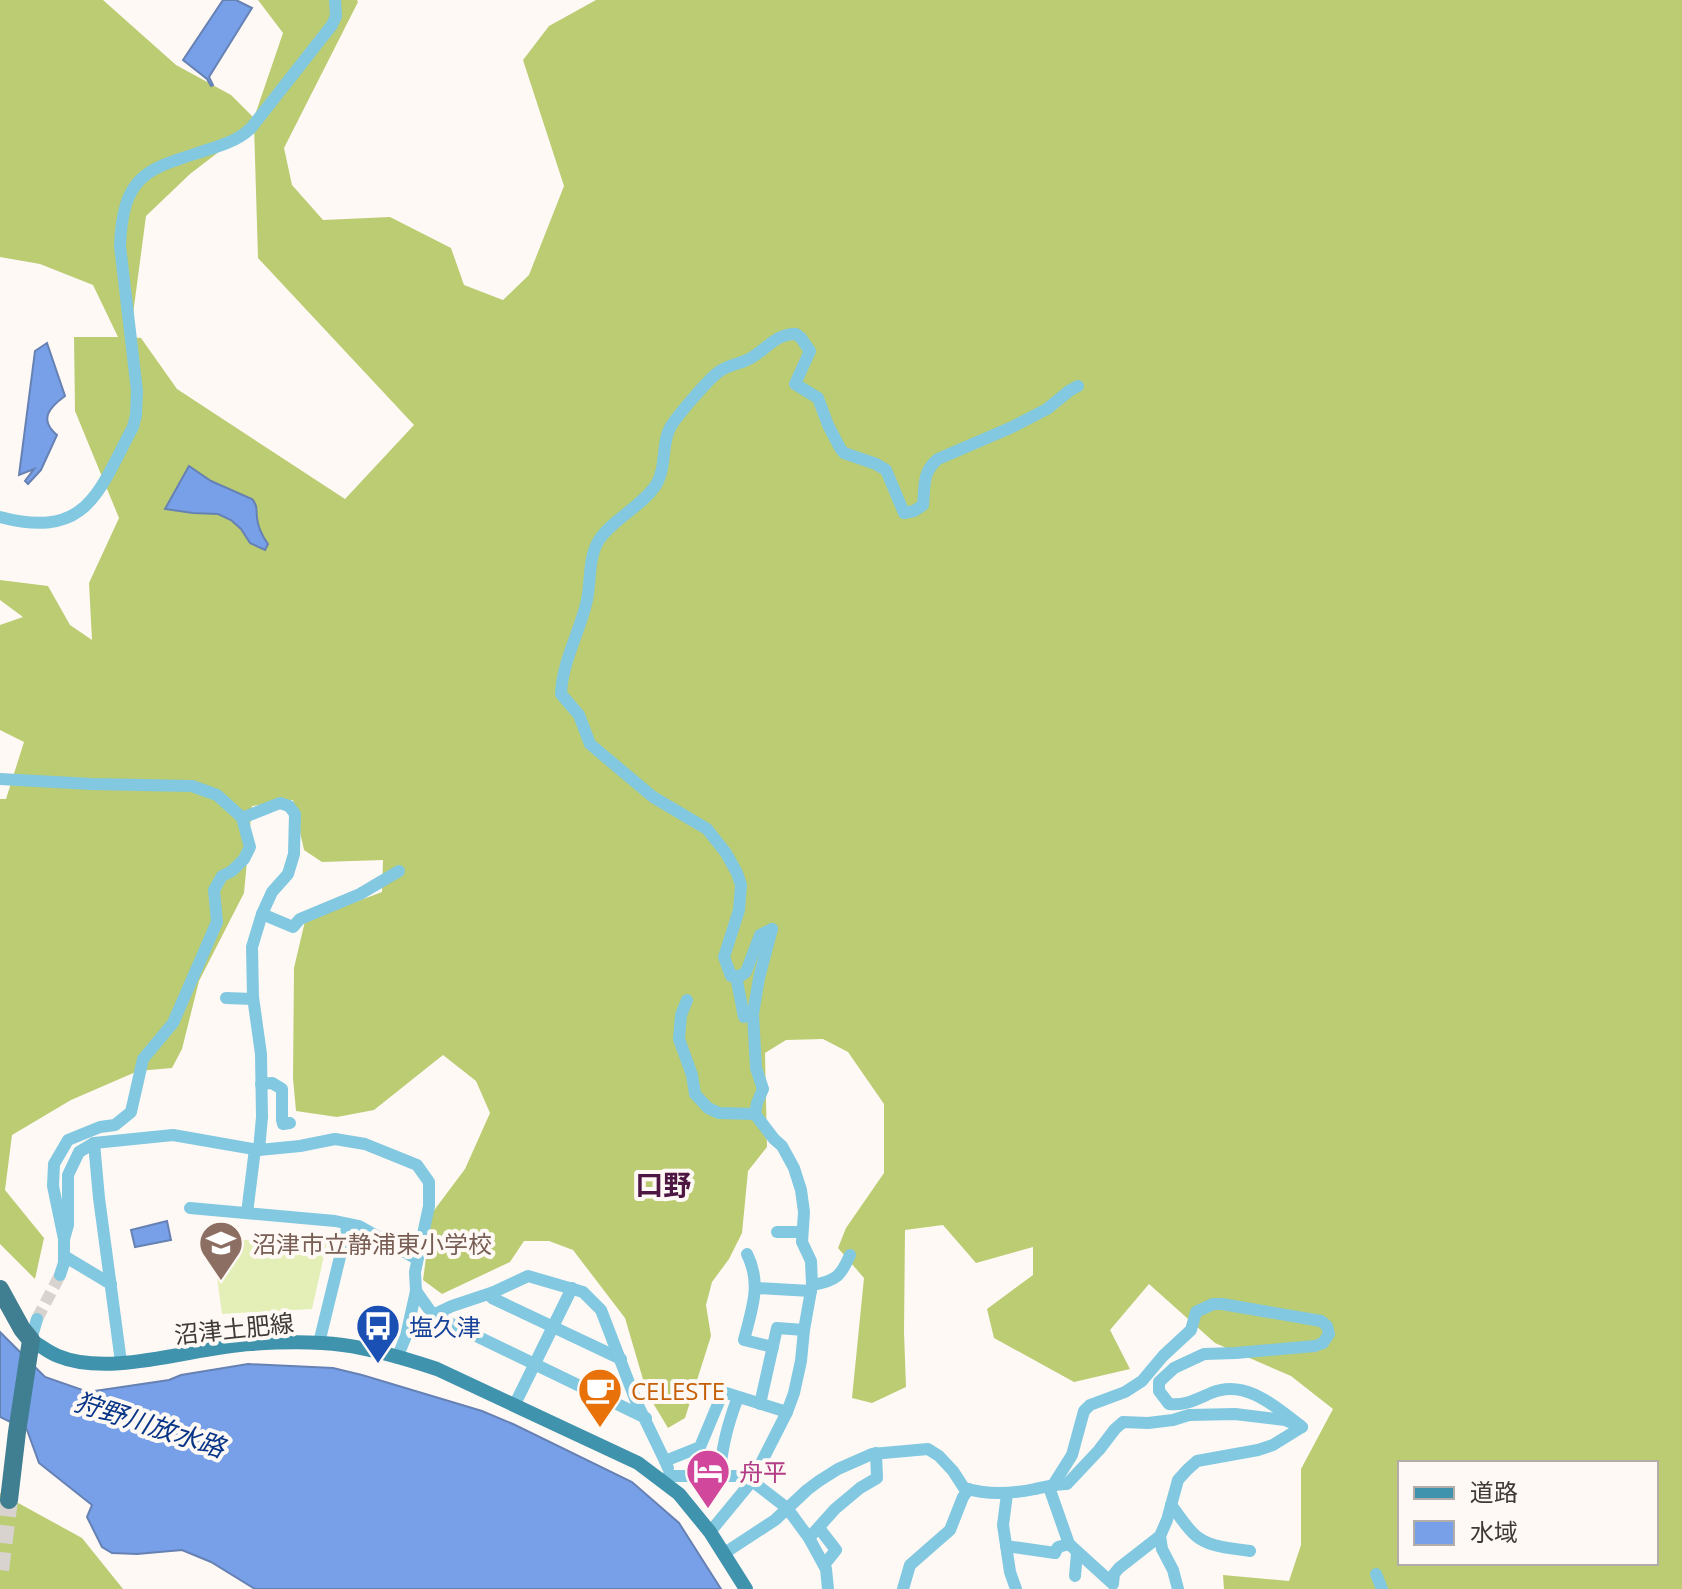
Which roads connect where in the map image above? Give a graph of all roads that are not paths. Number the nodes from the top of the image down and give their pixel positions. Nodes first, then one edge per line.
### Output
1 (335, 0) edge
2 (1078, 386) dead end
3 (0, 517) edge
4 (0, 779) edge
5 (242, 818) junction
6 (392, 872) dead end
7 (262, 914) junction
8 (736, 976) junction
9 (226, 998) dead end
10 (253, 999) junction
11 (687, 1000) dead end
12 (744, 1017) dead end
13 (261, 1084) junction
14 (755, 1114) junction
15 (290, 1123) dead end
16 (94, 1143) junction
17 (257, 1149) junction
18 (190, 1208) dead end
19 (247, 1213) junction
20 (348, 1224) junction
21 (777, 1232) dead end
22 (802, 1232) junction
23 (64, 1239) junction
24 (747, 1254) dead end
25 (850, 1255) dead end
26 (64, 1256) junction
27 (417, 1259) junction
28 (60, 1275) tunnel mouth
29 (111, 1284) junction
30 (572, 1288) junction
31 (756, 1288) junction
32 (811, 1288) junction
33 (0, 1289) edge
34 (416, 1291) junction
35 (494, 1292) junction
36 (433, 1315) junction
37 (37, 1319) tunnel mouth
38 (551, 1327) junction
39 (804, 1330) junction
40 (319, 1343) junction
41 (30, 1347) junction
42 (773, 1347) junction
43 (397, 1358) junction
44 (621, 1359) junction
45 (121, 1362) junction
46 (533, 1364) junction
47 (708, 1391) dead end
48 (723, 1392) junction
49 (738, 1397) junction
50 (515, 1404) junction
51 (760, 1404) junction
52 (787, 1412) junction
53 (646, 1418) junction
54 (1302, 1427) junction
55 (876, 1453) junction
56 (665, 1461) junction
57 (720, 1476) junction
58 (666, 1479) junction
59 (752, 1481) junction
60 (1054, 1484) junction
61 (969, 1489) junction
62 (1007, 1494) junction
63 (9, 1500) tunnel mouth
64 (1171, 1505) junction
65 (787, 1508) junction
66 (819, 1528) junction
67 (710, 1532) junction
68 (1160, 1536) junction
69 (809, 1538) junction
70 (1006, 1546) junction
71 (1073, 1548) junction
72 (1250, 1551) dead end
73 (723, 1554) junction
74 (824, 1565) junction
75 (1376, 1574) dead end
76 (1075, 1576) dead end
77 (1114, 1587) edge
78 (746, 1589) edge
79 (828, 1589) edge
80 (903, 1589) edge
81 (1016, 1589) edge
82 (1178, 1589) edge
83 (1382, 1589) edge

1 - 3 street
2 - 8 street
4 - 5 street
5 - 7 street
5 - 23 street
6 - 7 street
7 - 10 street
8 - 12 street
8 - 14 street
9 - 10 street
10 - 13 street
11 - 14 street
13 - 15 street
13 - 17 street
14 - 22 street
16 - 17 street
16 - 23 street
16 - 29 street
17 - 19 street
17 - 27 street
18 - 19 street
19 - 20 street
20 - 27 street
20 - 40 street
21 - 22 street
22 - 32 street
23 - 26 street
24 - 31 street
25 - 32 street
26 - 28 street
26 - 29 street
27 - 34 street
29 - 45 street
30 - 35 street
30 - 38 street
30 - 44 street
31 - 32 street
31 - 42 street
32 - 39 street
33 - 41 highway
34 - 36 street
34 - 43 street
35 - 36 street
35 - 38 street
36 - 46 street
37 - 41 street
38 - 44 street
38 - 46 street
39 - 42 street
39 - 52 street
40 - 43 main road, 沼津土肥線
40 - 45 main road, 沼津土肥線
41 - 45 main road, 沼津土肥線
41 - 63 highway
42 - 51 street
43 - 50 main road, 沼津土肥線
44 - 53 street
46 - 50 street
46 - 53 street
47 - 48 street
48 - 49 street
48 - 56 street
49 - 51 street
49 - 57 street
50 - 58 main road, 沼津土肥線
51 - 52 street
52 - 59 street
53 - 56 street
54 - 60 street
54 - 60 street
54 - 64 street
55 - 61 street
55 - 65 street
55 - 66 street
56 - 58 street
57 - 58 street
57 - 59 street
58 - 67 main road, 沼津土肥線
59 - 65 street
59 - 67 street
60 - 62 street
60 - 71 street
61 - 62 street
61 - 80 street
62 - 70 street
64 - 68 street
64 - 72 street
65 - 69 street
65 - 73 street
66 - 69 street
66 - 74 street
67 - 73 main road, 沼津土肥線
68 - 77 street
68 - 82 street
69 - 74 street
70 - 71 street
70 - 81 street
71 - 76 street
71 - 77 street
73 - 78 main road, 沼津土肥線
74 - 79 street
75 - 83 street

